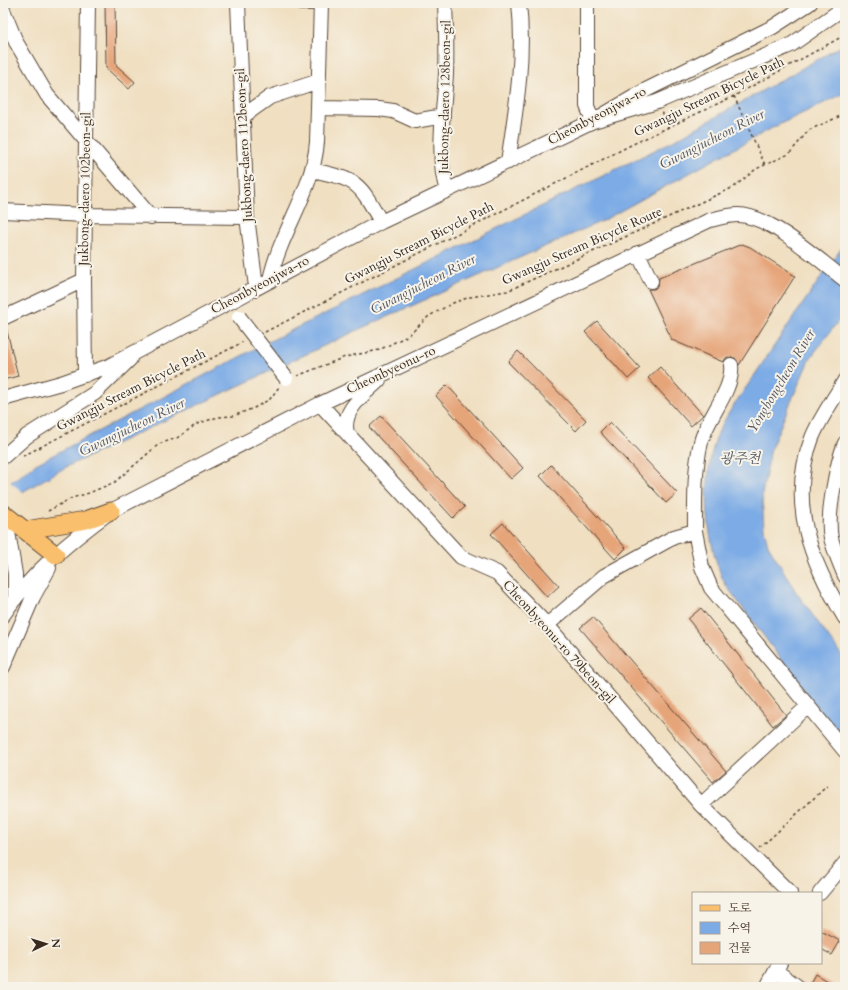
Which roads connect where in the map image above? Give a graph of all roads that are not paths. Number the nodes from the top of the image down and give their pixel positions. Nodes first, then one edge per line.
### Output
1 (88, 3) edge
2 (238, 3) edge
3 (302, 3) edge
4 (320, 3) edge
5 (446, 3) edge
6 (519, 3) edge
7 (587, 3) edge
8 (810, 3) edge
9 (845, 7) edge
10 (3, 10) edge
11 (319, 81) junction
12 (318, 108) junction
13 (443, 116) junction
14 (242, 117) junction
15 (592, 121) junction
16 (85, 138) junction
17 (508, 162) junction
18 (312, 170) junction
19 (447, 190) junction
20 (3, 211) edge
21 (85, 215) junction
22 (151, 217) junction
23 (247, 217) junction
24 (381, 222) junction
25 (638, 253) junction
26 (84, 280) junction
27 (270, 280) junction
28 (845, 280) edge
29 (650, 281) dead end
30 (256, 287) junction
31 (228, 302) junction
32 (3, 318) edge
33 (139, 350) junction
34 (730, 365) dead end
35 (388, 372) junction
36 (85, 376) junction
37 (845, 380) edge
38 (286, 381) road end
39 (3, 399) edge
40 (320, 404) junction
41 (347, 433) junction
42 (845, 443) edge
43 (3, 457) edge
44 (111, 511) junction
45 (4, 514) edge
46 (26, 530) junction
47 (695, 531) junction
48 (56, 555) junction
49 (845, 576) edge
50 (15, 598) junction
51 (3, 615) edge
52 (845, 618) edge
53 (547, 625) junction
54 (3, 667) edge
55 (808, 706) junction
56 (845, 751) edge
57 (702, 805) junction
58 (845, 863) edge
59 (789, 892) edge
60 (821, 892) edge
61 (778, 967) edge
62 (767, 987) edge
63 (798, 987) edge

1 - 16 street, Jukbong-daero 102beon-gil
2 - 14 street, Jukbong-daero 112beon-gil
3 - 4 street
4 - 11 street
5 - 13 street, Jukbong-daero 128beon-gil
6 - 17 street
7 - 15 street
8 - 15 street, Cheonbyeonjwa-ro
9 - 15 street
10 - 16 street
11 - 12 street
11 - 14 street
12 - 13 street
12 - 18 street
13 - 19 street, Jukbong-daero 128beon-gil
14 - 23 street, Jukbong-daero 112beon-gil
15 - 17 street, Cheonbyeonjwa-ro
16 - 21 street, Jukbong-daero 102beon-gil
16 - 22 street
17 - 19 street, Cheonbyeonjwa-ro
18 - 24 street
18 - 27 street
19 - 24 street, Cheonbyeonjwa-ro
20 - 21 street
21 - 22 street
21 - 26 street, Jukbong-daero 102beon-gil
22 - 23 street
23 - 30 street, Jukbong-daero 112beon-gil
24 - 27 street, Cheonbyeonjwa-ro
25 - 28 street, Cheonbyeonu-ro
25 - 29 street
25 - 35 street, Cheonbyeonu-ro
26 - 32 street
26 - 36 street, Jukbong-daero 102beon-gil
27 - 30 street, Cheonbyeonjwa-ro
30 - 31 street, Cheonbyeonjwa-ro
31 - 33 street, Cheonbyeonjwa-ro
31 - 38 street, bridge
33 - 36 street, Cheonbyeonjwa-ro
33 - 43 street, Cheonbyeonjwa-ro
34 - 47 street
35 - 40 street, Cheonbyeonu-ro
35 - 41 street
36 - 39 street, Cheonbyeonjwa-ro
37 - 52 street
40 - 41 street, Cheonbyeonu-ro 79beon-gil
40 - 44 street, Cheonbyeonu-ro
41 - 53 street, Cheonbyeonu-ro 79beon-gil
42 - 49 street
44 - 46 main road
44 - 48 street, Cheonbyeonu-ro
45 - 46 main road
45 - 50 street
46 - 48 main road
47 - 53 street
47 - 55 street
48 - 50 street
48 - 54 street, Cheonbyeonu-ro
50 - 51 street
53 - 57 street, Cheonbyeonu-ro 79beon-gil
55 - 56 street
55 - 57 street
57 - 59 street, Cheonbyeonu-ro 79beon-gil
58 - 60 street
61 - 62 street
61 - 63 street

